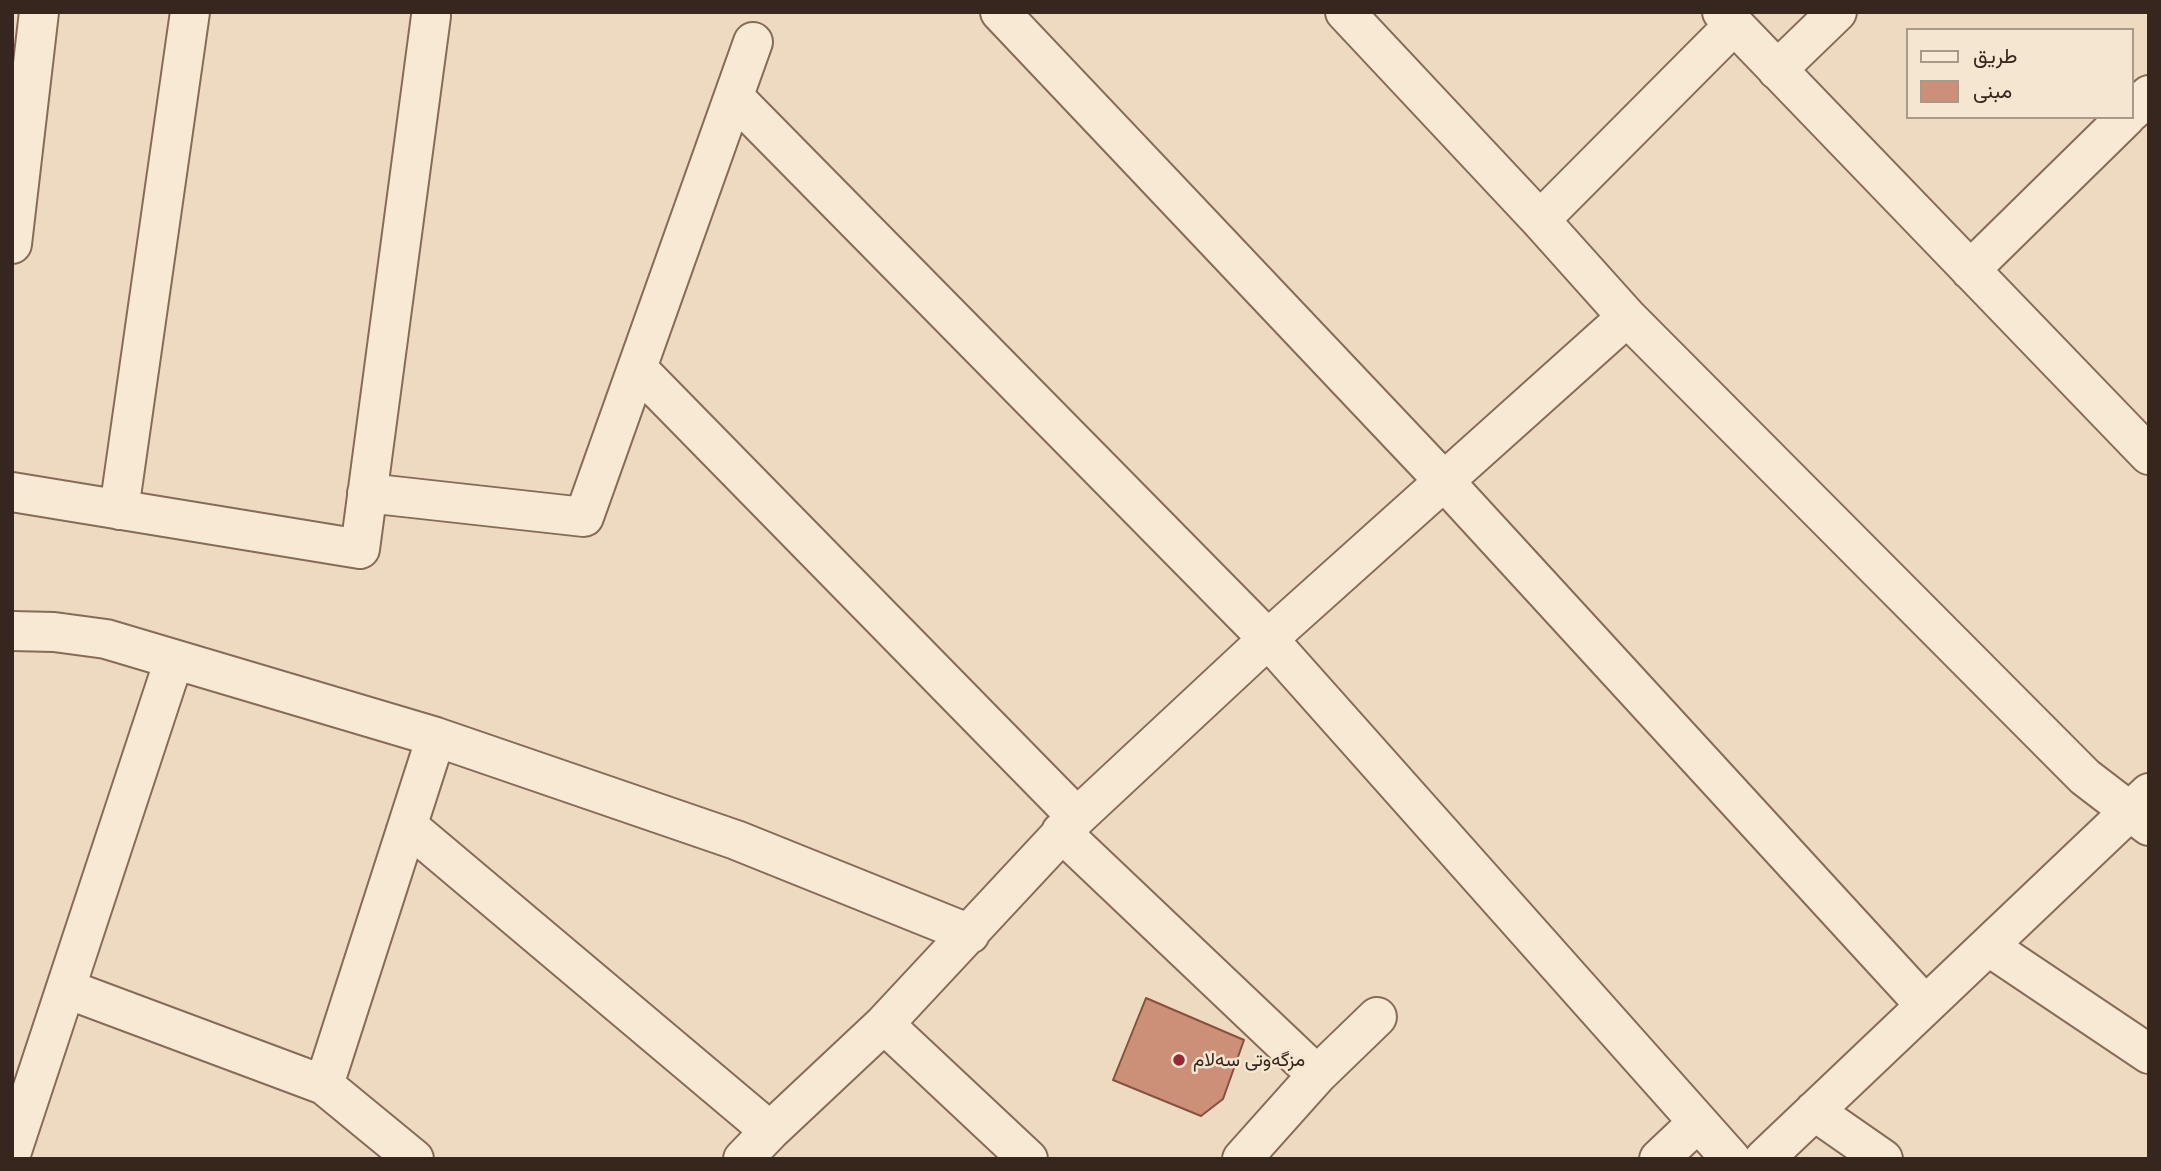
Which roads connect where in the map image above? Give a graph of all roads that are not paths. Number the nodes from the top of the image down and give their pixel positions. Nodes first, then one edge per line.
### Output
1 (39, 12) edge
2 (190, 12) edge
3 (1000, 12) edge
4 (1345, 12) edge
5 (1838, 12) edge
6 (431, 16) dead end
7 (1728, 18) edge
8 (753, 42) dead end
9 (1777, 70) junction
10 (2149, 95) edge
11 (734, 97) junction
12 (2133, 110) edge
13 (2124, 119) edge
14 (1541, 220) junction
15 (13, 234) edge
16 (1970, 270) junction
17 (1627, 317) junction
18 (638, 369) junction
19 (2149, 455) edge
20 (1444, 481) junction
21 (12, 492) edge
22 (367, 493) junction
23 (119, 510) junction
24 (12, 631) edge
25 (1268, 639) junction
26 (174, 660) junction
27 (436, 737) junction
28 (2142, 810) edge
29 (1069, 825) junction
30 (408, 826) junction
31 (970, 934) junction
32 (1988, 946) junction
33 (67, 989) junction
34 (1925, 1005) junction
35 (1377, 1017) dead end
36 (884, 1024) junction
37 (2149, 1054) edge
38 (1317, 1075) junction
39 (324, 1086) junction
40 (1814, 1111) junction
41 (1697, 1123) junction
42 (770, 1131) junction
43 (12, 1151) edge
44 (414, 1159) edge
45 (743, 1159) edge
46 (1028, 1159) edge
47 (1242, 1159) edge
48 (1659, 1159) edge
49 (1731, 1159) edge
50 (1764, 1159) edge
51 (1883, 1159) edge

1 - 15 street
2 - 23 street
3 - 20 street
4 - 14 street
5 - 9 street
6 - 22 street
7 - 9 street
7 - 14 street
8 - 11 street
9 - 16 street
10 - 12 street
11 - 18 street
11 - 25 street
13 - 16 street
14 - 17 street
16 - 19 street
17 - 20 street
17 - 28 street
18 - 22 street
18 - 29 street
20 - 25 street
20 - 34 street
21 - 23 street
22 - 23 street
24 - 26 street
25 - 29 street
25 - 41 street
26 - 27 street
26 - 33 street
27 - 30 street
27 - 31 street
28 - 32 street
29 - 31 street
29 - 38 street
30 - 39 street
30 - 42 street
31 - 36 street
32 - 34 street
32 - 37 street
33 - 39 street
33 - 43 street
34 - 40 street
35 - 38 street
36 - 42 street
36 - 46 street
38 - 47 street
39 - 44 street
40 - 50 street
40 - 51 street
41 - 48 street
41 - 49 street
42 - 45 street

